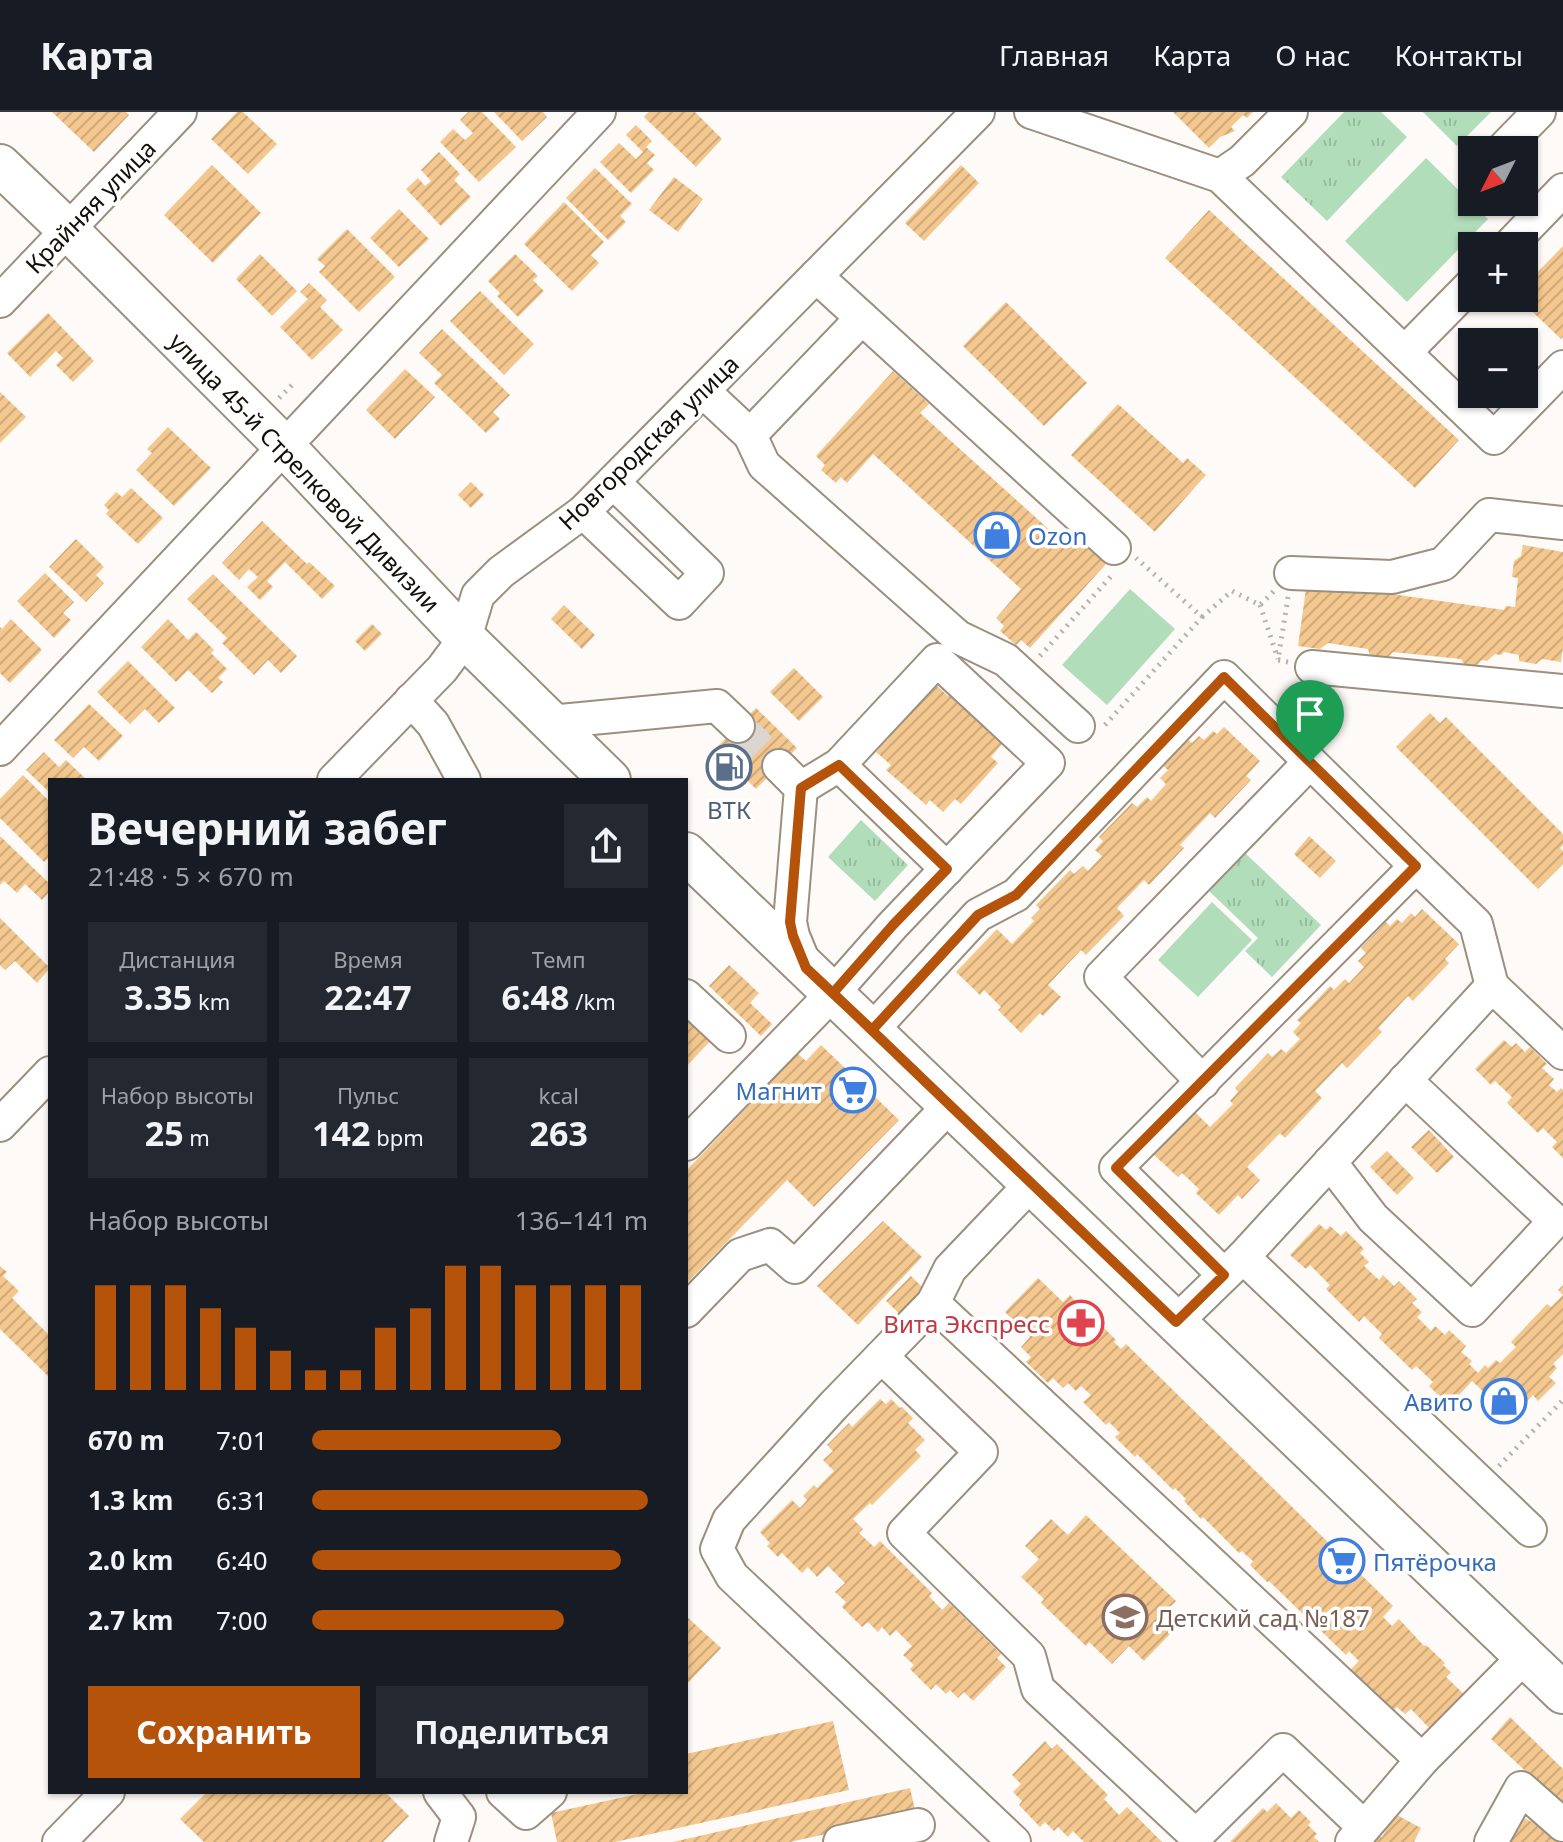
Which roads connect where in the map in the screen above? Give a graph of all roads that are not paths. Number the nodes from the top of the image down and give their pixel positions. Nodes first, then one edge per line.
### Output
1 (180, 112) edge
2 (599, 112) edge
3 (978, 112) edge
4 (1031, 112) edge
5 (1291, 112) edge
6 (1539, 112) edge
7 (1097, 122) edge
8 (1516, 136) edge
9 (0, 165) edge
10 (1220, 176) junction
11 (1563, 190) edge
12 (67, 229) junction
13 (1522, 232) edge
14 (816, 276) junction
15 (1458, 298) edge
16 (0, 301) edge
17 (862, 318) junction
18 (1405, 352) junction
19 (1563, 367) edge
20 (703, 391) junction
21 (750, 435) junction
22 (284, 446) junction
23 (613, 482) junction
24 (583, 512) junction
25 (1563, 523) edge
26 (1122, 555) road end
27 (1291, 573) road end
28 (465, 638) junction
29 (1312, 667) road end
30 (1563, 691) edge
31 (411, 700) junction
32 (550, 722) junction
33 (738, 726) tunnel mouth
34 (1078, 726) road end
35 (0, 749) edge
36 (1310, 762) junction
37 (839, 765) junction
38 (336, 778) edge
39 (463, 778) edge
40 (608, 778) edge
41 (688, 855) edge
42 (1416, 866) junction
43 (947, 869) junction
44 (819, 980) junction
45 (1492, 986) junction
46 (688, 998) edge
47 (872, 1030) junction
48 (729, 1036) dead end
49 (1563, 1053) edge
50 (48, 1075) edge
51 (1405, 1080) junction
52 (1203, 1082) junction
53 (950, 1105) junction
54 (0, 1125) edge
55 (688, 1142) edge
56 (1330, 1162) junction
57 (1031, 1184) junction
58 (1233, 1266) junction
59 (933, 1303) junction
60 (688, 1309) edge
61 (1176, 1322) junction
62 (882, 1357) junction
63 (1530, 1530) dead end
64 (1524, 1657) junction
65 (1563, 1693) edge
66 (1422, 1760) junction
67 (106, 1794) edge
68 (442, 1794) edge
69 (505, 1794) edge
70 (548, 1794) edge
71 (918, 1825) dead end
72 (1563, 1825) edge
73 (1358, 1834) edge
74 (59, 1842) edge
75 (451, 1842) edge
76 (840, 1842) edge
77 (1014, 1842) edge
78 (1491, 1842) edge

1 - 12 street, Крайняя улица
2 - 22 street
3 - 14 street, Новгородская улица
4 - 7 street
5 - 10 street
6 - 8 street
7 - 10 street
9 - 12 main road, улица 45-й Стрелковой Дивизии
10 - 18 street
11 - 13 street
12 - 16 street, Крайняя улица
12 - 22 main road, улица 45-й Стрелковой Дивизии
14 - 17 street
14 - 20 street, Новгородская улица
15 - 18 street
17 - 21 street
17 - 26 street
18 - 19 street
20 - 21 street
20 - 23 street, Новгородская улица
21 - 34 street
22 - 28 main road, улица 45-й Стрелковой Дивизии
22 - 35 street
23 - 24 street, Новгородская улица
23 - 24 street
24 - 28 street, Новгородская улица
25 - 27 street
28 - 31 street, Новгородская улица
28 - 32 main road, улица 45-й Стрелковой Дивизии
29 - 30 street
31 - 38 street, Новгородская улица
31 - 39 street
32 - 33 street
32 - 40 main road, улица 45-й Стрелковой Дивизии
36 - 42 street
36 - 47 street
36 - 52 street
37 - 43 street
37 - 43 street
37 - 44 street
41 - 44 main road
42 - 45 street
42 - 52 street
43 - 44 street
44 - 47 main road
44 - 55 street
45 - 49 street
45 - 51 street
46 - 48 street
47 - 53 main road
50 - 54 street
51 - 56 street
51 - 56 street
52 - 58 street
53 - 57 main road
53 - 60 street
56 - 58 street
57 - 59 street
57 - 61 main road
58 - 61 street
58 - 63 street
59 - 62 street
59 - 66 street
61 - 64 main road
62 - 73 street
62 - 77 street
64 - 65 main road
64 - 66 street
66 - 73 street
67 - 74 street
68 - 75 street
69 - 70 street
71 - 76 street
72 - 78 street

